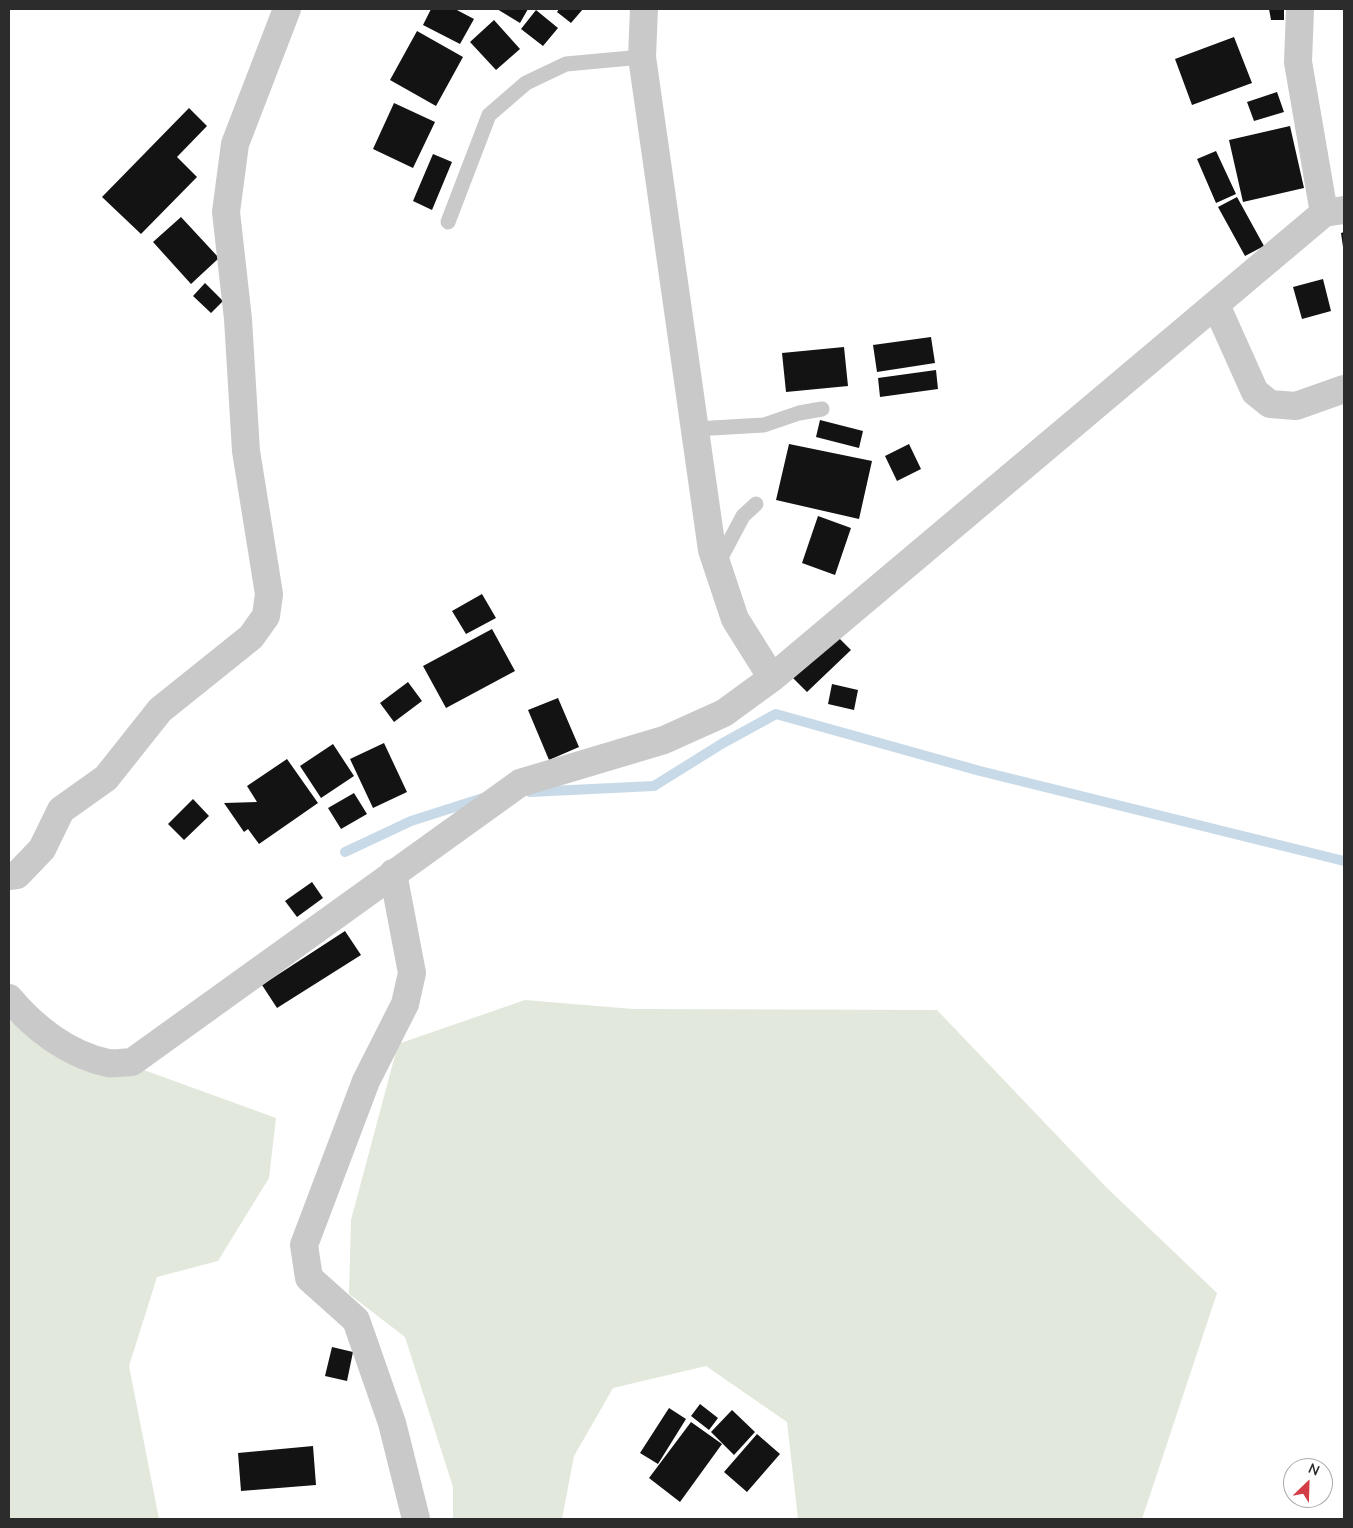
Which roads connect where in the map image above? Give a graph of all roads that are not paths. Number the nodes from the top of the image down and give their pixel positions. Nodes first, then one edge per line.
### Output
1 (286, 9) edge
2 (644, 9) edge
3 (1300, 9) edge
4 (642, 57) junction
5 (1334, 211) edge
6 (448, 222) dead end
7 (1216, 306) junction
8 (1344, 389) edge
9 (822, 409) dead end
10 (695, 429) junction
11 (756, 504) dead end
12 (717, 565) junction
13 (772, 678) junction
14 (393, 873) junction
15 (9, 876) edge
16 (9, 998) edge
17 (416, 1519) edge

1 - 15 street
2 - 4 street
3 - 5 street
4 - 6 lane
4 - 10 street
5 - 7 street
7 - 8 street
7 - 13 street
9 - 10 lane
10 - 12 street
11 - 12 lane
12 - 13 street
13 - 14 street
14 - 16 street
14 - 17 street

